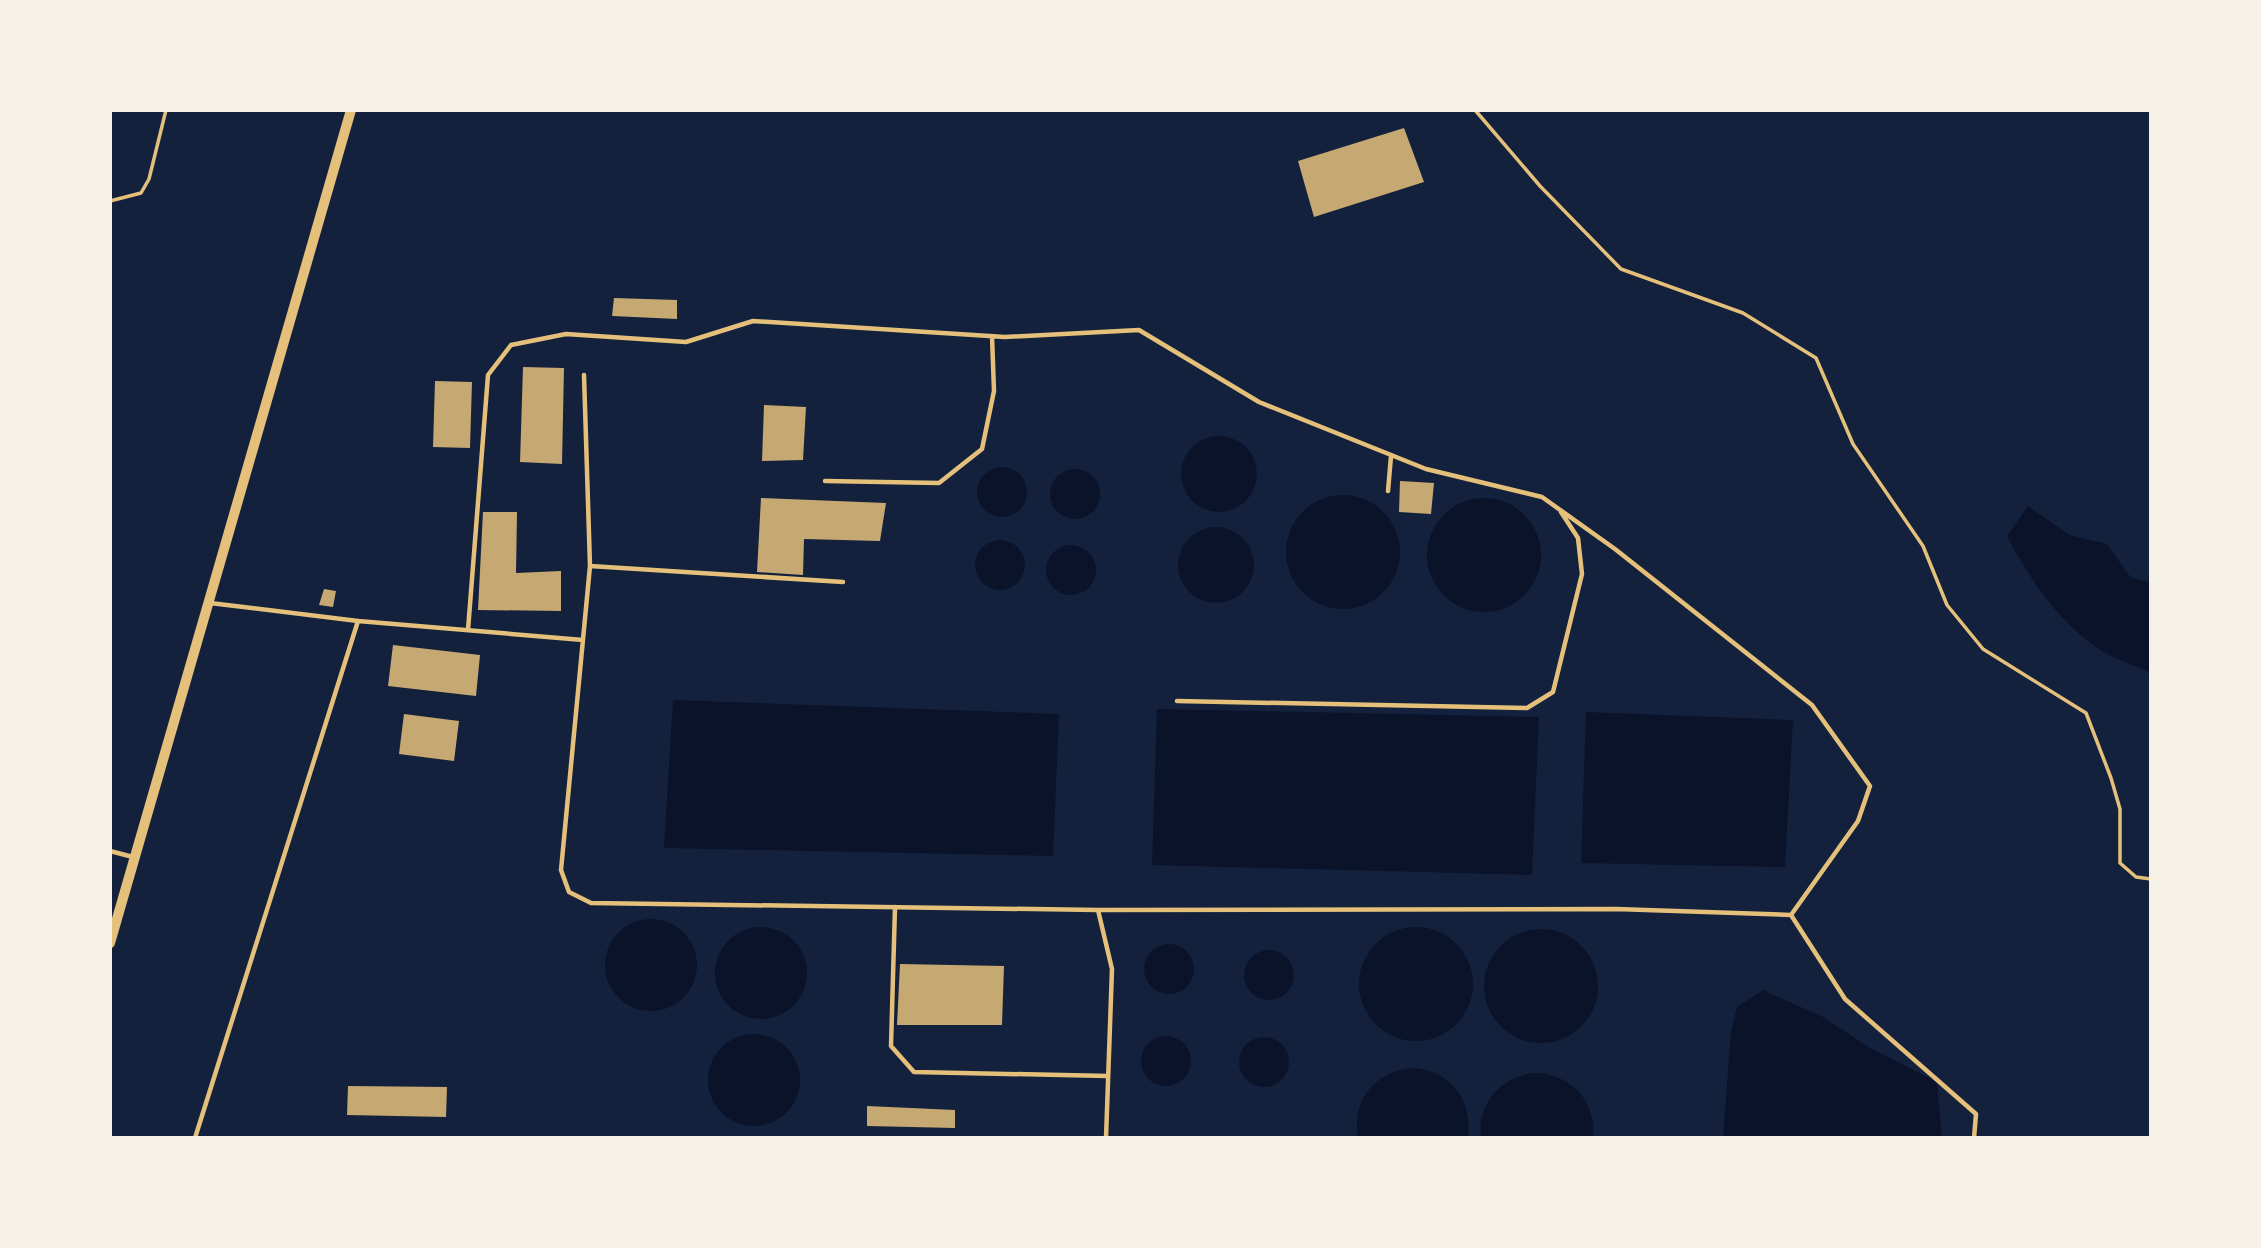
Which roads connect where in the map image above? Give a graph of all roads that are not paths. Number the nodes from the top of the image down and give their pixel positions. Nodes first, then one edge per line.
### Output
1 (351, 110) edge
2 (992, 336) junction
3 (584, 375) dead end
4 (1391, 456) junction
5 (825, 481) dead end
6 (1388, 491) dead end
7 (1560, 510) junction
8 (590, 566) junction
9 (843, 582) dead end
10 (209, 603) junction
11 (358, 621) junction
12 (468, 630) junction
13 (583, 639) junction
14 (1177, 701) dead end
15 (110, 851) edge
16 (135, 857) junction
17 (895, 907) junction
18 (1098, 910) junction
19 (1791, 915) junction
20 (110, 943) edge
21 (1108, 1076) junction
22 (195, 1138) edge
23 (1107, 1138) edge
24 (1974, 1138) edge

1 - 10 street
2 - 4 lane
2 - 5 lane
2 - 12 lane
3 - 8 lane
4 - 6 lane
4 - 7 lane
7 - 14 lane
7 - 19 lane
8 - 9 lane
8 - 13 lane
10 - 11 lane
10 - 16 street
11 - 12 lane
11 - 22 lane
12 - 13 lane
13 - 17 lane
15 - 16 lane
16 - 20 street
17 - 18 lane
17 - 21 lane
18 - 19 lane
18 - 21 lane
19 - 24 lane
21 - 23 lane

